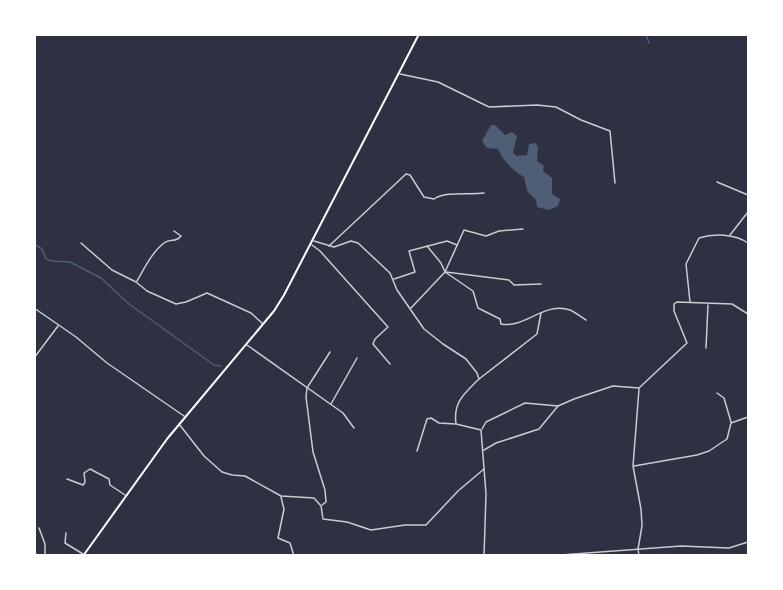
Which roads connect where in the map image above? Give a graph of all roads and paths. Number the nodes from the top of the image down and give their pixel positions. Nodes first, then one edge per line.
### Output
1 (419, 34) edge
2 (399, 73) junction
3 (717, 182) dead end
4 (615, 183) dead end
5 (484, 193) dead end
6 (748, 195) edge
7 (748, 212) edge
8 (523, 229) dead end
9 (174, 231) dead end
10 (730, 236) junction
11 (313, 241) junction
12 (81, 243) dead end
13 (748, 243) edge
14 (311, 244) junction
15 (458, 245) junction
16 (329, 246) junction
17 (427, 246) junction
18 (445, 272) junction
19 (393, 279) junction
20 (136, 282) junction
21 (541, 284) dead end
22 (690, 303) junction
23 (708, 304) junction
24 (34, 308) edge
25 (410, 308) junction
26 (541, 313) junction
27 (748, 314) edge
28 (586, 320) dead end
29 (263, 324) junction
30 (58, 325) junction
31 (246, 345) junction
32 (706, 348) dead end
33 (330, 352) dead end
34 (34, 358) edge
35 (357, 358) dead end
36 (390, 364) dead end
37 (479, 379) junction
38 (307, 388) junction
39 (639, 388) junction
40 (717, 393) dead end
41 (331, 405) junction
42 (558, 406) junction
43 (184, 417) junction
44 (748, 417) edge
45 (731, 423) junction
46 (179, 424) junction
47 (456, 424) junction
48 (354, 428) dead end
49 (481, 430) junction
50 (417, 451) dead end
51 (484, 451) junction
52 (633, 466) junction
53 (484, 469) junction
54 (67, 479) dead end
55 (126, 495) junction
56 (281, 496) junction
57 (321, 506) junction
58 (39, 528) dead end
59 (66, 533) dead end
60 (748, 542) edge
61 (638, 549) junction
62 (34, 553) edge
63 (573, 554) edge
64 (39, 555) edge
65 (45, 555) edge
66 (83, 555) edge
67 (294, 555) edge
68 (302, 555) edge
69 (320, 555) edge
70 (484, 555) edge
71 (547, 555) edge
72 (639, 555) edge

1 - 2 main road
2 - 4 street
2 - 11 main road
3 - 6 street
5 - 16 street
7 - 10 street
8 - 15 street
9 - 20 street
10 - 13 street
10 - 22 street
11 - 14 main road
11 - 16 street
12 - 20 street
14 - 29 main road
14 - 36 street
15 - 17 street
15 - 18 street
16 - 19 street
17 - 18 street
17 - 19 street
18 - 21 street
18 - 25 street
18 - 26 street
19 - 25 street
20 - 29 street
22 - 23 street
22 - 39 street
23 - 27 street
23 - 32 street
24 - 30 street
25 - 37 street
26 - 28 street
26 - 37 street
29 - 31 main road
30 - 34 street
30 - 43 street
31 - 38 street
31 - 43 main road
33 - 38 street
35 - 41 street
37 - 47 street
38 - 41 street
38 - 57 street
39 - 42 street
39 - 52 street
40 - 45 street
41 - 48 street
42 - 49 street
42 - 51 street
43 - 46 main road
44 - 45 street
45 - 52 street
46 - 55 main road
46 - 56 street
47 - 49 street
47 - 50 street
49 - 51 street
51 - 53 street
52 - 61 street
53 - 57 street
53 - 70 street
54 - 55 street
55 - 66 main road
56 - 57 street
56 - 67 street
58 - 65 street
59 - 66 street
60 - 61 street
61 - 63 street
61 - 72 street
62 - 64 street
63 - 71 street
68 - 69 street

